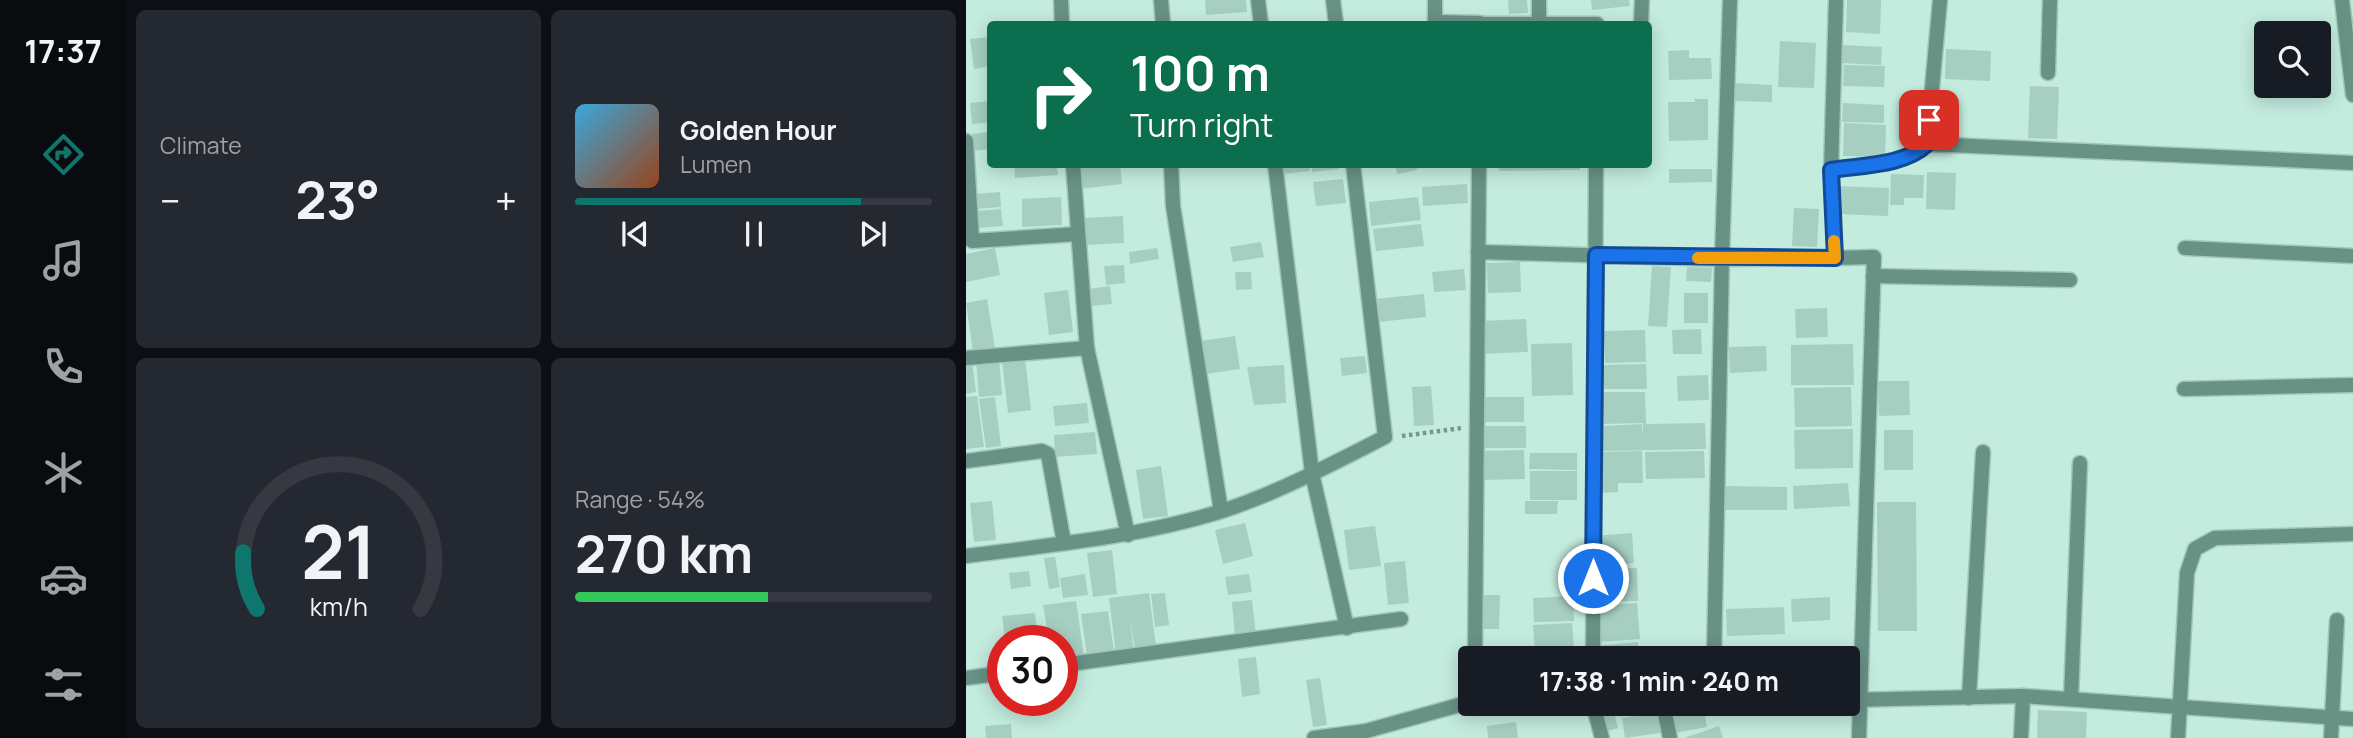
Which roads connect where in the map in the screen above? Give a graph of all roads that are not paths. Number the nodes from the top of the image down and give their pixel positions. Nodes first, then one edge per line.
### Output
1 (1061, 0) edge
2 (1161, 0) edge
3 (1258, 0) edge
4 (1333, 0) edge
5 (1436, 0) edge
6 (1539, 0) edge
7 (1642, 0) edge
8 (1730, 0) edge
9 (1836, 0) edge
10 (1940, 0) edge
11 (2050, 0) edge
12 (2342, 0) edge
13 (1062, 21) edge
14 (1163, 21) edge
15 (1261, 21) edge
16 (1336, 21) edge
17 (1435, 21) edge
18 (1539, 21) edge
19 (1641, 21) edge
20 (2049, 73) dead end
21 (2353, 95) edge
22 (966, 141) edge
23 (1927, 144) junction
24 (967, 162) edge
25 (2353, 163) edge
26 (1073, 168) edge
27 (1171, 168) edge
28 (1275, 168) edge
29 (1353, 168) edge
30 (1479, 168) edge
31 (1596, 168) edge
32 (1831, 170) junction
33 (1078, 234) junction
34 (2185, 248) dead end
35 (1478, 252) junction
36 (1596, 255) junction
37 (2353, 256) edge
38 (1835, 258) junction
39 (1722, 259) junction
40 (1873, 276) junction
41 (2070, 280) dead end
42 (1087, 348) junction
43 (966, 358) edge
44 (2353, 385) edge
45 (2184, 388) dead end
46 (1983, 452) dead end
47 (966, 461) edge
48 (2080, 463) dead end
49 (1312, 473) junction
50 (1221, 511) junction
51 (2353, 534) edge
52 (1128, 535) junction
53 (1065, 543) junction
54 (966, 556) edge
55 (1401, 619) dead end
56 (2337, 620) dead end
57 (1347, 628) junction
58 (1475, 646) edge
59 (1593, 646) edge
60 (1714, 646) edge
61 (1856, 646) edge
62 (1078, 663) edge
63 (987, 675) edge
64 (966, 678) edge
65 (2023, 696) junction
66 (1969, 698) junction
67 (2071, 699) junction
68 (1860, 700) edge
69 (1458, 705) edge
70 (2180, 705) junction
71 (1596, 716) edge
72 (1665, 716) edge
73 (1856, 716) edge
74 (2331, 717) junction
75 (2353, 719) edge
76 (1314, 738) edge
77 (1602, 738) edge
78 (1670, 738) edge
79 (1859, 738) edge
80 (2021, 738) edge
81 (2178, 738) edge
82 (2331, 738) edge

1 - 13 street
2 - 14 street
3 - 15 street
4 - 16 street
5 - 17 street
6 - 18 street
7 - 19 street
8 - 39 street
9 - 32 street
10 - 23 street
11 - 20 street
12 - 21 street
22 - 24 street
23 - 25 street
23 - 32 street
24 - 33 street
26 - 33 street
27 - 50 street
28 - 49 street
29 - 49 street
30 - 35 street
31 - 36 street
32 - 38 street
33 - 42 street
34 - 37 street
35 - 36 street
35 - 58 street
36 - 39 street
36 - 59 street
38 - 39 street
38 - 40 street
39 - 60 street
40 - 41 street
40 - 61 street
42 - 43 street
42 - 52 street
44 - 45 street
46 - 66 street
47 - 53 street
48 - 67 street
49 - 50 street
49 - 57 street
50 - 52 street
51 - 70 street
52 - 53 street
53 - 54 street
55 - 57 street
56 - 74 street
57 - 62 street
63 - 64 street
65 - 66 street
65 - 67 street
65 - 80 street
66 - 68 street
67 - 70 street
69 - 76 street
70 - 74 street
70 - 81 street
71 - 77 street
72 - 78 street
73 - 79 street
74 - 75 street
74 - 82 street

